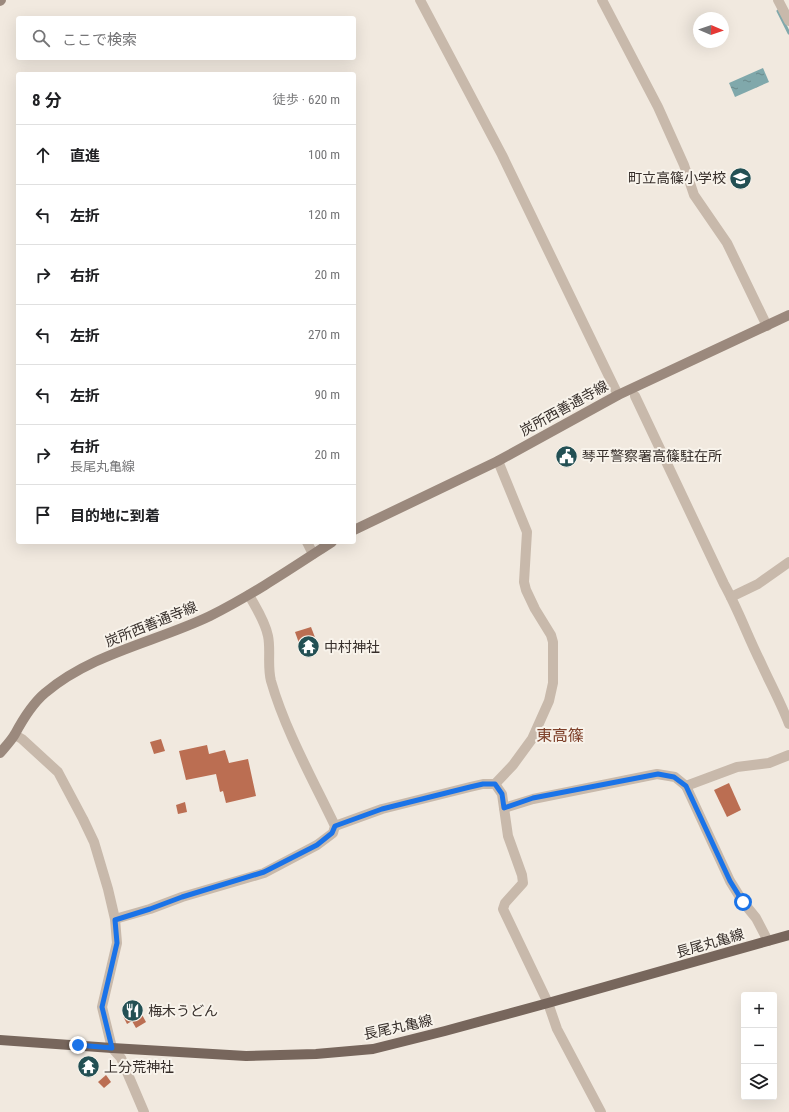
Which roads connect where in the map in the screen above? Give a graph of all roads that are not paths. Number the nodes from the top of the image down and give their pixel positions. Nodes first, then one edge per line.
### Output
1 (420, 0) edge
2 (602, 0) edge
3 (778, 0) edge
4 (789, 21) edge
5 (789, 315) edge
6 (767, 326) junction
7 (618, 395) junction
8 (635, 396) dead end
9 (498, 461) junction
10 (356, 529) edge
11 (308, 544) edge
12 (329, 544) edge
13 (313, 554) junction
14 (789, 562) edge
15 (249, 595) junction
16 (731, 597) junction
17 (789, 724) edge
18 (15, 734) junction
19 (0, 753) edge
20 (789, 755) edge
21 (495, 784) junction
22 (686, 786) junction
23 (504, 808) junction
24 (335, 826) junction
25 (115, 920) junction
26 (789, 935) edge
27 (768, 941) junction
28 (548, 1003) junction
29 (0, 1040) edge
30 (112, 1048) junction
31 (144, 1112) edge
32 (601, 1112) edge

1 - 7 street
2 - 6 street
3 - 4 street
5 - 6 main road, 炭所西善通寺線
6 - 7 main road, 炭所西善通寺線
7 - 9 main road, 炭所西善通寺線
8 - 16 street
9 - 10 main road, 炭所西善通寺線
9 - 21 street
11 - 13 street
12 - 13 main road, 炭所西善通寺線
13 - 15 main road, 炭所西善通寺線
14 - 16 street
15 - 18 main road, 炭所西善通寺線
15 - 24 street
16 - 17 street
18 - 19 main road, 炭所西善通寺線
18 - 25 street
20 - 22 street
21 - 23 street
21 - 24 street
22 - 23 street
22 - 27 street
23 - 28 street
24 - 25 street
25 - 30 street
26 - 27 main road, 長尾丸亀線
27 - 28 main road, 長尾丸亀線
28 - 30 main road, 長尾丸亀線
28 - 32 street
29 - 30 main road, 長尾丸亀線
30 - 31 street

